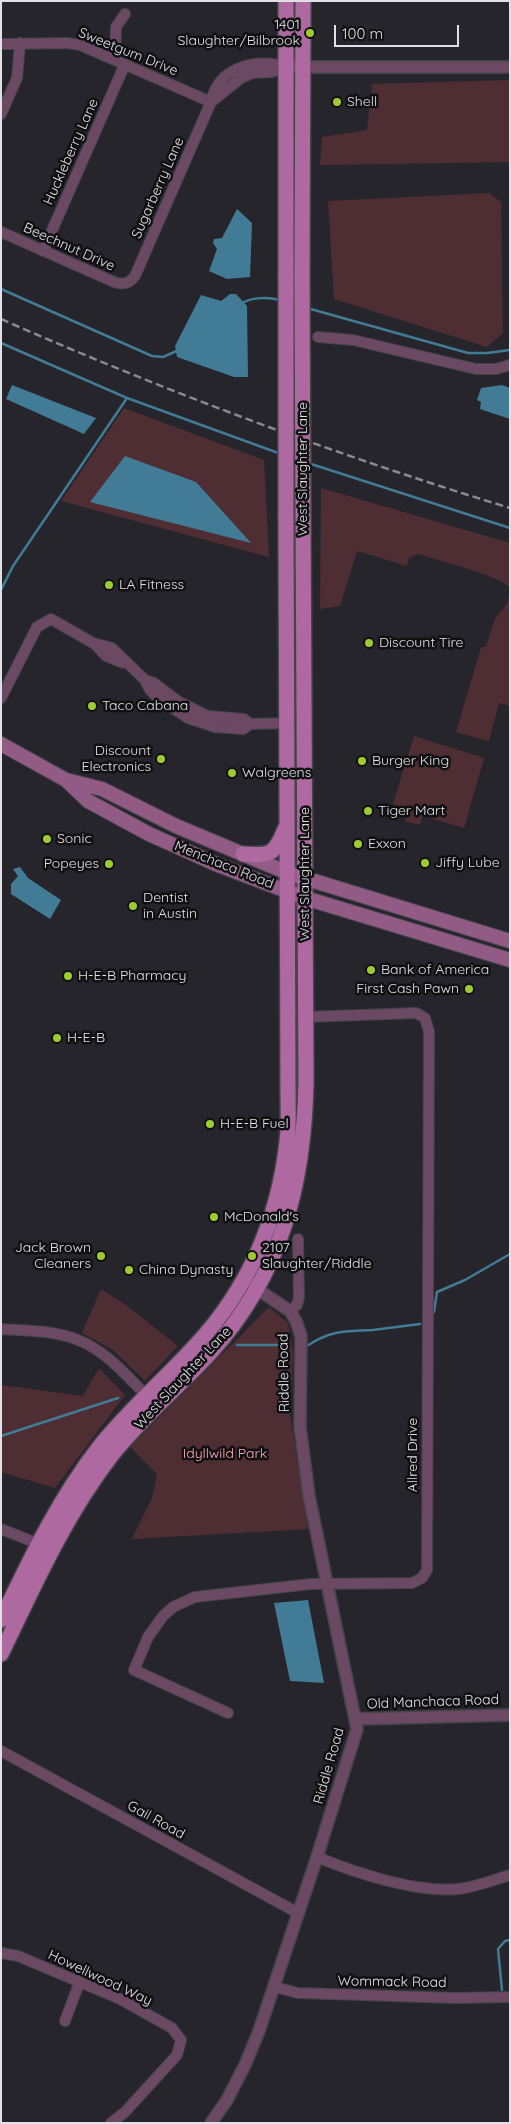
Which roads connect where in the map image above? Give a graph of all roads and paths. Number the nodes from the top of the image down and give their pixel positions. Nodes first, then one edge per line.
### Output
1 (286, 1) edge
2 (302, 1) edge
3 (125, 14) dead end
4 (20, 43) junction
5 (1, 44) edge
6 (114, 60) junction
7 (124, 64) junction
8 (286, 67) junction
9 (302, 67) junction
10 (510, 67) edge
11 (211, 102) junction
12 (1, 114) edge
13 (1, 232) edge
14 (43, 251) junction
15 (128, 283) joint
16 (318, 337) dead end
17 (510, 365) edge
18 (1, 698) edge
19 (287, 723) junction
20 (1, 744) edge
21 (66, 780) junction
22 (287, 822) junction
23 (243, 854) junction
24 (288, 873) junction
25 (305, 879) junction
26 (288, 891) junction
27 (305, 898) junction
28 (510, 941) edge
29 (510, 960) edge
30 (306, 1016) junction
31 (288, 1089) junction
32 (305, 1114) junction
33 (298, 1239) dead end
34 (252, 1283) junction
35 (290, 1312) junction
36 (1, 1329) edge
37 (152, 1401) junction
38 (1, 1529) edge
39 (45, 1546) junction
40 (326, 1584) junction
41 (1, 1620) edge
42 (1, 1654) edge
43 (228, 1713) dead end
44 (510, 1715) edge
45 (356, 1719) junction
46 (1, 1751) edge
47 (317, 1857) junction
48 (510, 1875) edge
49 (298, 1913) junction
50 (1, 1953) edge
51 (80, 1981) junction
52 (275, 1987) junction
53 (510, 1997) edge
54 (65, 2021) dead end
55 (111, 2123) edge
56 (211, 2123) edge

1 - 8 main road, West Slaughter Lane
2 - 9 main road, West Slaughter Lane
3 - 6 street
4 - 5 street, Sweetgum Drive
4 - 6 street, Sweetgum Drive
4 - 12 street
6 - 7 street, Sweetgum Drive
7 - 11 street, Sweetgum Drive
7 - 14 street, Huckleberry Lane
8 - 9 street
8 - 11 street, Sugarberry Lane
8 - 19 main road, West Slaughter Lane, bridge
9 - 10 street
9 - 25 main road, West Slaughter Lane, bridge
11 - 15 street, Sugarberry Lane
13 - 14 street, Beechnut Drive
14 - 15 street, Beechnut Drive
16 - 17 street
18 - 19 street
19 - 22 main road, West Slaughter Lane
20 - 21 main road, Menchaca Road
21 - 23 main road, Menchaca Road
21 - 26 main road, Menchaca Road
22 - 23 main road
22 - 24 main road, West Slaughter Lane
23 - 24 main road, Menchaca Road
24 - 25 main road, Menchaca Road
24 - 26 main road, West Slaughter Lane
25 - 27 main road, West Slaughter Lane
25 - 28 main road, Menchaca Road
26 - 27 main road, Menchaca Road
26 - 31 main road, West Slaughter Lane
27 - 29 main road, Menchaca Road
27 - 30 main road, West Slaughter Lane
30 - 32 main road, West Slaughter Lane
30 - 40 street, Allred Drive
31 - 32 main road
31 - 34 main road, West Slaughter Lane
32 - 34 main road, West Slaughter Lane
33 - 35 street
34 - 35 street
34 - 37 main road, West Slaughter Lane
35 - 40 street, Riddle Road
36 - 37 street
37 - 39 main road, West Slaughter Lane
38 - 39 street
39 - 41 main road, West Slaughter Lane
39 - 42 main road, West Slaughter Lane
40 - 43 street, Allred Drive
40 - 45 street, Riddle Road
44 - 45 street, Old Manchaca Road
45 - 47 street, Riddle Road
46 - 49 street, Gail Road
47 - 48 street
47 - 49 street, Riddle Road
49 - 52 street, Riddle Road
50 - 51 street, Howellwood Way
51 - 54 street
51 - 55 street, Howellwood Way
52 - 53 street, Wommack Road
52 - 56 street, Riddle Road

